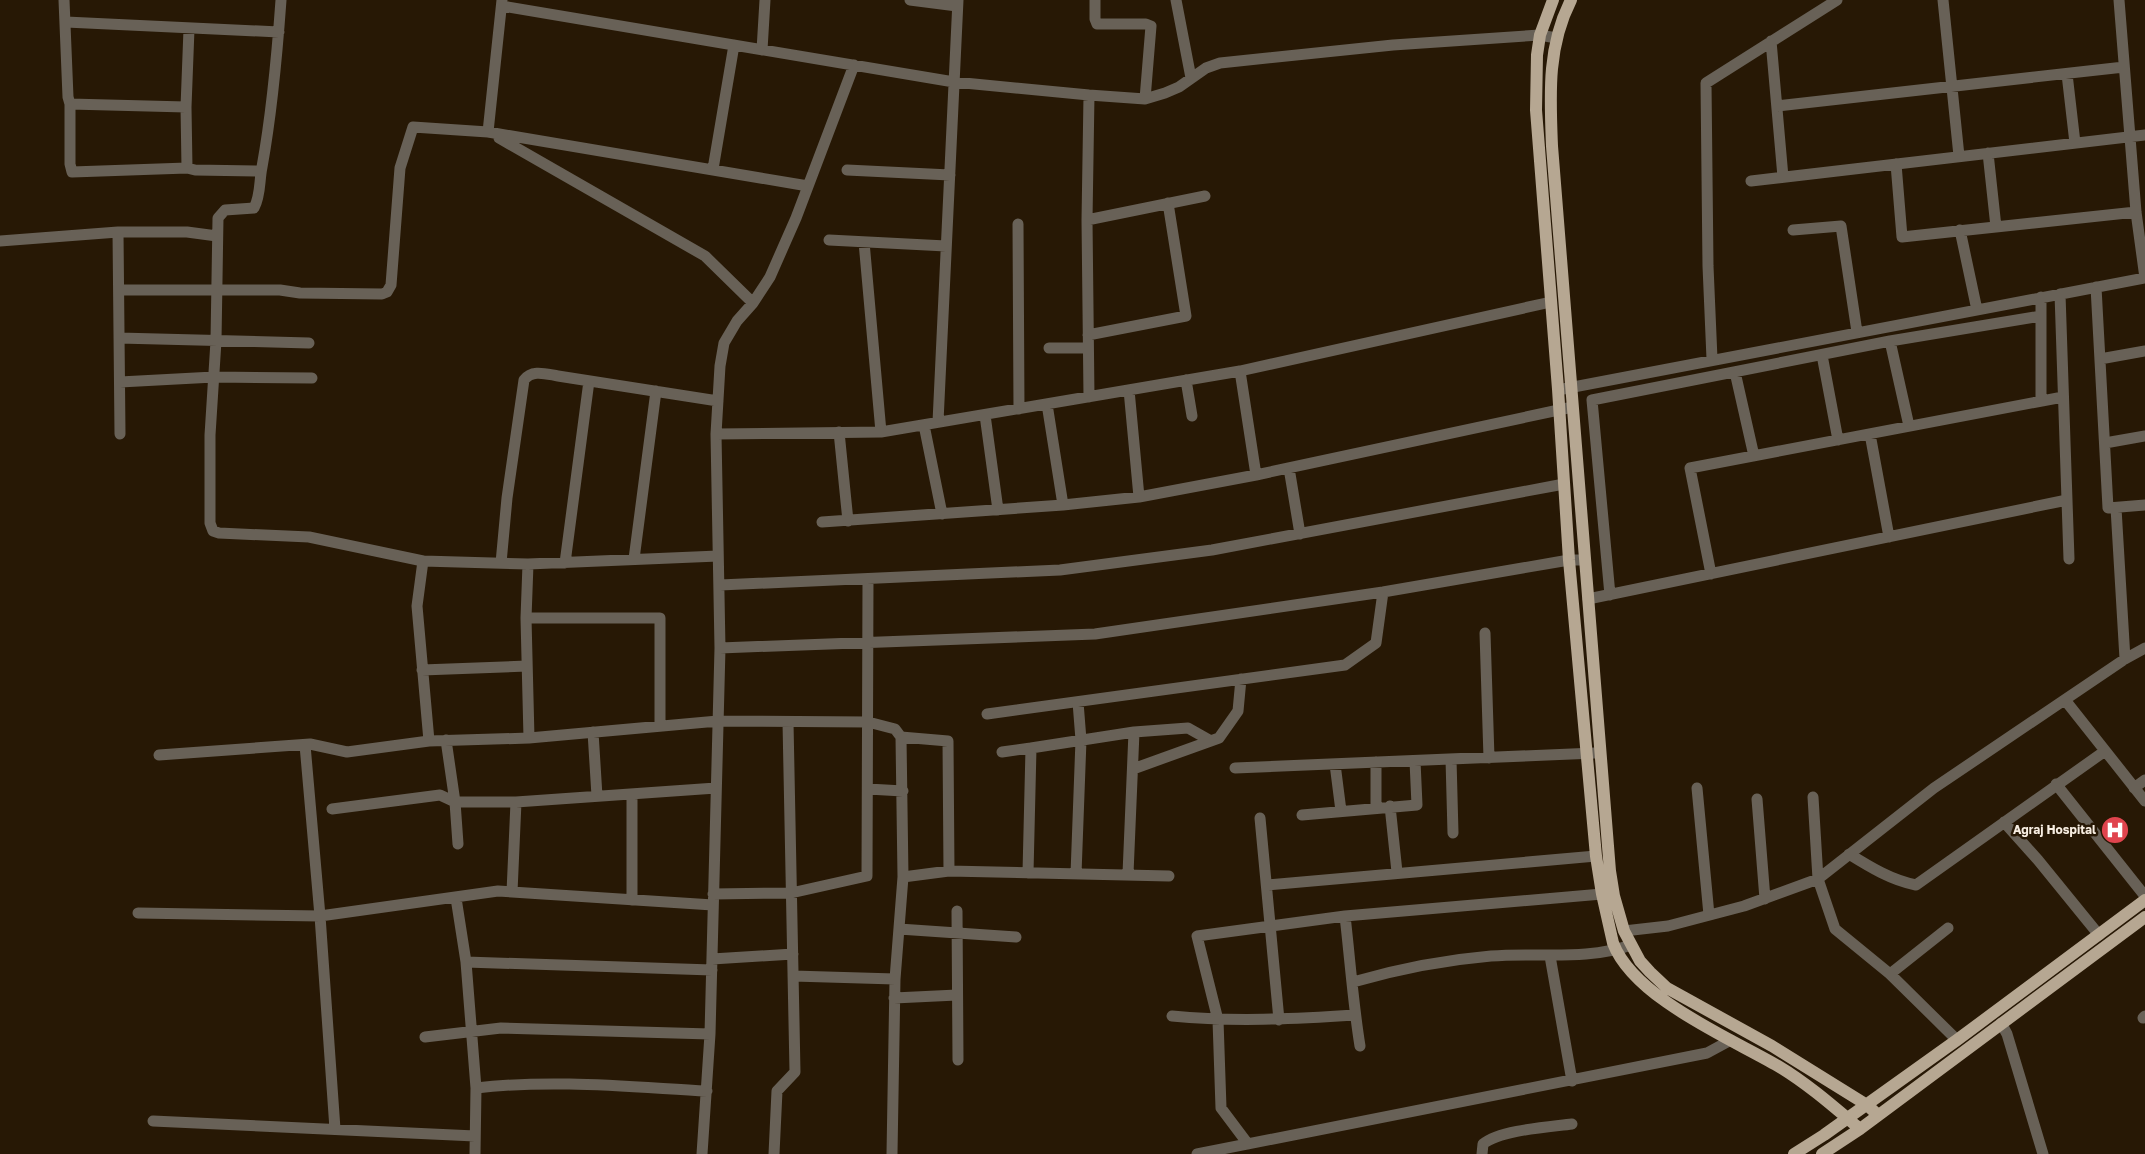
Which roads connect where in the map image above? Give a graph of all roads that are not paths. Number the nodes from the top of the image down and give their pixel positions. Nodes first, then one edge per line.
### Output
1 (64, 0) edge
2 (281, 0) edge
3 (765, 0) edge
4 (910, 0) edge
5 (1096, 0) edge
6 (1176, 0) edge
7 (1553, 0) edge
8 (1570, 0) edge
9 (1837, 0) edge
10 (1943, 0) edge
11 (2119, 0) edge
12 (502, 3) edge
13 (958, 3) edge
14 (66, 22) junction
15 (189, 29) junction
16 (279, 32) junction
17 (1540, 35) junction
18 (1556, 38) junction
19 (1771, 41) junction
20 (734, 45) junction
21 (762, 50) junction
22 (854, 65) junction
23 (2124, 67) junction
24 (2067, 74) junction
25 (1191, 78) junction
26 (954, 82) junction
27 (1952, 87) junction
28 (1089, 95) junction
29 (1145, 99) junction
30 (70, 104) junction
31 (1777, 106) junction
32 (186, 107) junction
33 (488, 132) junction
34 (2145, 135) edge
35 (2130, 137) junction
36 (2075, 143) junction
37 (1988, 153) junction
38 (1959, 156) junction
39 (1896, 164) junction
40 (187, 168) junction
41 (713, 169) junction
42 (847, 170) dead end
43 (261, 171) junction
44 (950, 174) junction
45 (1782, 177) junction
46 (1751, 181) dead end
47 (808, 186) junction
48 (1205, 196) dead end
49 (1168, 203) junction
50 (2136, 212) junction
51 (1087, 220) junction
52 (1018, 224) dead end
53 (1996, 227) junction
54 (1793, 230) dead end
55 (1960, 230) junction
56 (118, 232) junction
57 (217, 236) junction
58 (829, 240) dead end
59 (0, 241) edge
60 (864, 242) junction
61 (946, 246) junction
62 (2145, 278) edge
63 (2096, 287) junction
64 (119, 290) junction
65 (218, 290) junction
66 (2060, 294) junction
67 (2041, 297) junction
68 (1551, 302) junction
69 (753, 303) junction
70 (1976, 310) junction
71 (2041, 316) junction
72 (1857, 332) junction
73 (1088, 335) junction
74 (119, 338) junction
75 (216, 341) junction
76 (1890, 341) junction
77 (309, 343) dead end
78 (1049, 348) dead end
79 (1088, 348) junction
80 (2145, 351) edge
81 (1822, 355) junction
82 (2100, 359) junction
83 (1712, 360) junction
84 (1240, 371) junction
85 (1735, 372) junction
86 (214, 378) junction
87 (312, 378) dead end
88 (1186, 380) junction
89 (589, 381) junction
90 (120, 382) junction
91 (1564, 388) junction
92 (1129, 390) junction
93 (656, 391) junction
94 (1089, 397) junction
95 (2063, 397) junction
96 (718, 401) junction
97 (2041, 401) junction
98 (1048, 404) junction
99 (1566, 408) junction
100 (1019, 409) junction
101 (985, 415) junction
102 (1192, 416) dead end
103 (938, 422) junction
104 (924, 425) junction
105 (1909, 426) junction
106 (839, 432) junction
107 (880, 432) junction
108 (120, 434) dead end
109 (716, 434) junction
110 (1870, 434) junction
111 (2145, 436) edge
112 (1838, 440) junction
113 (2104, 443) junction
114 (1754, 456) junction
115 (1289, 468) junction
116 (1256, 475) junction
117 (1564, 484) junction
118 (1139, 497) junction
119 (2067, 500) junction
120 (1063, 505) junction
121 (2145, 505) edge
122 (2116, 508) junction
123 (998, 510) junction
124 (942, 514) junction
125 (848, 521) junction
126 (822, 522) dead end
127 (1300, 534) junction
128 (1889, 537) junction
129 (718, 556) junction
130 (2069, 559) dead end
131 (634, 560) junction
132 (1569, 560) junction
133 (1584, 560) junction
134 (423, 561) junction
135 (501, 563) junction
136 (565, 563) junction
137 (528, 564) junction
138 (1711, 574) junction
139 (868, 579) junction
140 (720, 585) junction
141 (1382, 592) junction
142 (1610, 595) junction
143 (1588, 599) junction
144 (526, 618) junction
145 (1485, 633) dead end
146 (869, 642) junction
147 (720, 648) junction
148 (2145, 648) edge
149 (2125, 659) junction
150 (527, 666) junction
151 (422, 670) junction
152 (1241, 679) junction
153 (2065, 700) junction
154 (1078, 702) junction
155 (987, 714) dead end
156 (718, 721) junction
157 (788, 722) junction
158 (868, 722) junction
159 (660, 726) junction
160 (593, 732) junction
161 (1134, 732) junction
162 (901, 737) junction
163 (529, 738) junction
164 (446, 740) junction
165 (1081, 740) junction
166 (429, 741) junction
167 (1211, 741) junction
168 (305, 745) junction
169 (1031, 748) junction
170 (2105, 750) junction
171 (1002, 752) dead end
172 (1594, 753) junction
173 (159, 755) dead end
174 (1489, 758) junction
175 (1451, 759) junction
176 (1415, 761) junction
177 (1376, 762) junction
178 (1335, 764) junction
179 (1235, 768) dead end
180 (1133, 769) junction
181 (2145, 780) edge
182 (2056, 784) junction
183 (716, 788) junction
184 (1697, 788) dead end
185 (2134, 788) junction
186 (868, 789) junction
187 (903, 791) junction
188 (632, 794) junction
189 (597, 796) junction
190 (1813, 797) dead end
191 (1757, 799) dead end
192 (2145, 801) edge
193 (455, 802) junction
194 (516, 802) junction
195 (1390, 806) junction
196 (332, 808) dead end
197 (1376, 808) junction
198 (1341, 811) junction
199 (1302, 815) dead end
200 (1260, 818) dead end
201 (2004, 822) junction
202 (1453, 833) dead end
203 (458, 844) dead end
204 (1849, 854) junction
205 (1596, 856) junction
206 (949, 871) junction
207 (1396, 872) junction
208 (1028, 873) junction
209 (1076, 874) junction
210 (1128, 874) junction
211 (903, 876) junction
212 (1169, 876) dead end
213 (1818, 879) junction
214 (1268, 885) junction
215 (512, 892) junction
216 (791, 892) junction
217 (1602, 894) junction
218 (2145, 896) edge
219 (456, 898) junction
220 (713, 899) junction
221 (1765, 899) junction
222 (632, 900) junction
223 (2145, 900) edge
224 (957, 911) dead end
225 (138, 913) dead end
226 (1709, 915) junction
227 (320, 916) junction
228 (1345, 916) junction
229 (2145, 917) edge
230 (1272, 925) junction
231 (1948, 928) dead end
232 (899, 929) junction
233 (1624, 931) junction
234 (957, 934) junction
235 (2099, 935) junction
236 (1016, 937) dead end
237 (1631, 945) junction
238 (1616, 950) junction
239 (793, 954) junction
240 (1550, 956) junction
241 (466, 962) junction
242 (712, 964) junction
243 (1890, 974) junction
244 (793, 976) junction
245 (895, 979) junction
246 (1353, 982) junction
247 (957, 995) junction
248 (894, 998) junction
249 (1355, 1015) junction
250 (1172, 1016) dead end
251 (1218, 1020) junction
252 (1280, 1020) junction
253 (2001, 1023) junction
254 (471, 1032) junction
255 (710, 1034) junction
256 (425, 1037) dead end
257 (1731, 1040) junction
258 (1957, 1040) junction
259 (1360, 1046) dead end
260 (958, 1060) dead end
261 (1572, 1081) junction
262 (476, 1088) junction
263 (707, 1091) junction
264 (1867, 1105) junction
265 (1878, 1115) junction
266 (1848, 1118) junction
267 (153, 1121) dead end
268 (1572, 1124) dead end
269 (335, 1129) junction
270 (1860, 1129) junction
271 (475, 1136) junction
272 (1248, 1144) junction
273 (1830, 1152) edge
274 (475, 1154) edge
275 (702, 1154) edge
276 (774, 1154) edge
277 (892, 1154) edge
278 (1198, 1154) edge
279 (1482, 1154) edge
280 (1794, 1154) edge
281 (2043, 1154) edge

1 - 14 street
2 - 16 street
3 - 21 street
4 - 13 street
5 - 29 street
6 - 25 street
7 - 17 main road
8 - 18 main road
9 - 19 street
10 - 27 street
11 - 23 street
12 - 20 street
12 - 33 street
13 - 26 street
14 - 15 street
14 - 30 street
15 - 16 street
15 - 32 street
16 - 43 street
17 - 18 street
17 - 25 street
17 - 68 main road
18 - 91 main road
19 - 31 street
19 - 83 street
20 - 21 street
20 - 41 street
21 - 22 street
22 - 26 street
22 - 47 street
23 - 24 street
23 - 35 street
24 - 27 street
24 - 36 street
25 - 29 street
26 - 28 street
26 - 44 street
27 - 31 street
27 - 38 street
28 - 29 street
28 - 51 street
30 - 32 street
30 - 40 street
31 - 45 street
32 - 40 street
33 - 41 street
33 - 65 street
33 - 69 street
34 - 35 street
35 - 36 street
35 - 50 street
36 - 37 street
37 - 38 street
37 - 53 street
38 - 39 street
39 - 45 street
39 - 55 street
40 - 43 street
41 - 47 street
42 - 44 street
43 - 57 street
44 - 61 street
45 - 46 street
47 - 69 street
48 - 49 street
49 - 51 street
49 - 73 street
50 - 53 street
50 - 62 street
51 - 73 street
52 - 100 street
53 - 55 street
54 - 72 street
55 - 70 street
56 - 57 street
56 - 59 street
56 - 64 street
57 - 65 street
58 - 60 street
60 - 61 street
60 - 107 street
61 - 103 street
62 - 63 street
63 - 66 street
63 - 82 street
64 - 65 street
64 - 74 street
65 - 75 street
66 - 67 street
66 - 95 street
67 - 70 street
67 - 71 street
68 - 84 street
68 - 91 main road
69 - 96 street
70 - 72 street
71 - 76 street
71 - 97 street
72 - 83 street
73 - 79 street
74 - 75 street
74 - 90 street
75 - 77 street
75 - 86 street
76 - 81 street
76 - 105 street
78 - 79 street
79 - 94 street
80 - 82 street
81 - 85 street
81 - 112 street
82 - 113 street
83 - 91 street
84 - 88 street
84 - 116 street
85 - 114 street
85 - 142 street
86 - 87 street
86 - 90 street
86 - 134 street
88 - 92 street
88 - 102 street
89 - 93 street
89 - 135 street
89 - 136 street
90 - 108 street
91 - 99 main road
92 - 94 street
92 - 118 street
93 - 96 street
93 - 131 street
94 - 98 street
95 - 97 street
95 - 119 street
96 - 109 street
97 - 105 street
98 - 100 street
98 - 120 street
99 - 115 street
99 - 117 main road
99 - 133 main road
100 - 101 street
101 - 103 street
101 - 123 street
103 - 104 street
104 - 107 street
104 - 124 street
105 - 110 street
106 - 107 street
106 - 109 street
106 - 125 street
109 - 129 street
110 - 112 street
110 - 128 street
111 - 113 street
112 - 114 street
113 - 122 street
114 - 138 street
115 - 116 street
115 - 127 street
116 - 118 street
117 - 127 street
117 - 132 main road
118 - 120 street
119 - 128 street
119 - 130 street
120 - 123 street
121 - 122 street
122 - 149 street
123 - 124 street
124 - 125 street
125 - 126 street
127 - 139 street
128 - 138 street
129 - 131 street
129 - 140 street
131 - 136 street
132 - 133 street
132 - 141 street
132 - 172 main road
133 - 143 main road
134 - 135 street
134 - 151 street
135 - 137 street
136 - 137 street
137 - 144 street
138 - 142 street
139 - 140 street
139 - 146 street
140 - 147 street
141 - 146 street
141 - 152 street
142 - 143 street
143 - 172 main road
144 - 150 street
144 - 159 street
145 - 174 street
146 - 147 street
146 - 158 street
147 - 156 street
148 - 149 street
149 - 153 street
150 - 151 street
150 - 163 street
151 - 166 street
152 - 154 street
152 - 167 street
153 - 170 street
153 - 204 street
154 - 155 street
154 - 165 street
156 - 157 street
156 - 159 street
156 - 183 street
157 - 158 street
157 - 216 street
158 - 162 street
158 - 186 street
159 - 160 street
160 - 163 street
160 - 189 street
161 - 165 street
161 - 167 street
161 - 180 street
162 - 187 street
162 - 206 street
163 - 164 street
164 - 166 street
164 - 193 street
165 - 169 street
165 - 209 street
166 - 168 street
167 - 180 street
168 - 173 street
168 - 227 street
169 - 171 street
169 - 208 street
170 - 182 street
170 - 185 street
172 - 174 street
172 - 205 main road
172 - 233 main road
174 - 175 street
175 - 176 street
175 - 202 street
176 - 177 street
176 - 195 street
177 - 178 street
177 - 197 street
178 - 179 street
178 - 198 street
180 - 210 street
181 - 185 street
182 - 201 street
182 - 218 street
183 - 188 street
183 - 220 street
184 - 226 street
185 - 192 street
186 - 187 street
186 - 216 street
187 - 211 street
188 - 189 street
188 - 222 street
189 - 194 street
190 - 213 street
191 - 221 street
193 - 194 street
193 - 196 street
193 - 203 street
194 - 215 street
195 - 197 street
195 - 207 street
197 - 198 street
198 - 199 street
200 - 214 street
201 - 204 street
201 - 235 street
204 - 213 street
205 - 207 street
205 - 217 main road
206 - 208 street
206 - 211 street
207 - 214 street
208 - 209 street
209 - 210 street
210 - 212 street
211 - 232 street
213 - 221 street
213 - 243 street
214 - 230 street
215 - 219 street
215 - 222 street
216 - 220 street
216 - 239 street
217 - 228 street
217 - 238 main road
219 - 227 street
219 - 241 street
220 - 222 street
220 - 242 street
221 - 226 street
223 - 235 main road
224 - 234 street
225 - 227 street
226 - 233 street
227 - 269 street
228 - 230 street
228 - 246 street
229 - 253 main road
230 - 251 street
230 - 252 street
231 - 243 street
232 - 234 street
232 - 245 street
233 - 237 main road
234 - 236 street
234 - 247 street
235 - 258 main road
237 - 238 street
237 - 264 main road
238 - 240 street
238 - 257 main road
239 - 242 street
239 - 244 street
240 - 246 street
240 - 261 street
241 - 242 street
241 - 254 street
242 - 255 street
243 - 258 street
244 - 245 street
244 - 276 street
245 - 248 street
246 - 249 street
247 - 248 street
247 - 260 street
248 - 277 street
249 - 252 street
249 - 259 street
250 - 251 street
251 - 252 street
251 - 272 street
253 - 265 main road
253 - 281 street
254 - 255 street
254 - 256 street
254 - 262 street
255 - 263 street
257 - 261 street
257 - 266 main road
258 - 264 main road
261 - 272 street
262 - 263 street
262 - 271 street
263 - 275 street
264 - 265 main road
264 - 266 main road
265 - 270 main road
266 - 270 main road
266 - 280 main road
267 - 269 street
268 - 279 street
269 - 271 street
270 - 273 main road
271 - 274 street
272 - 278 street

